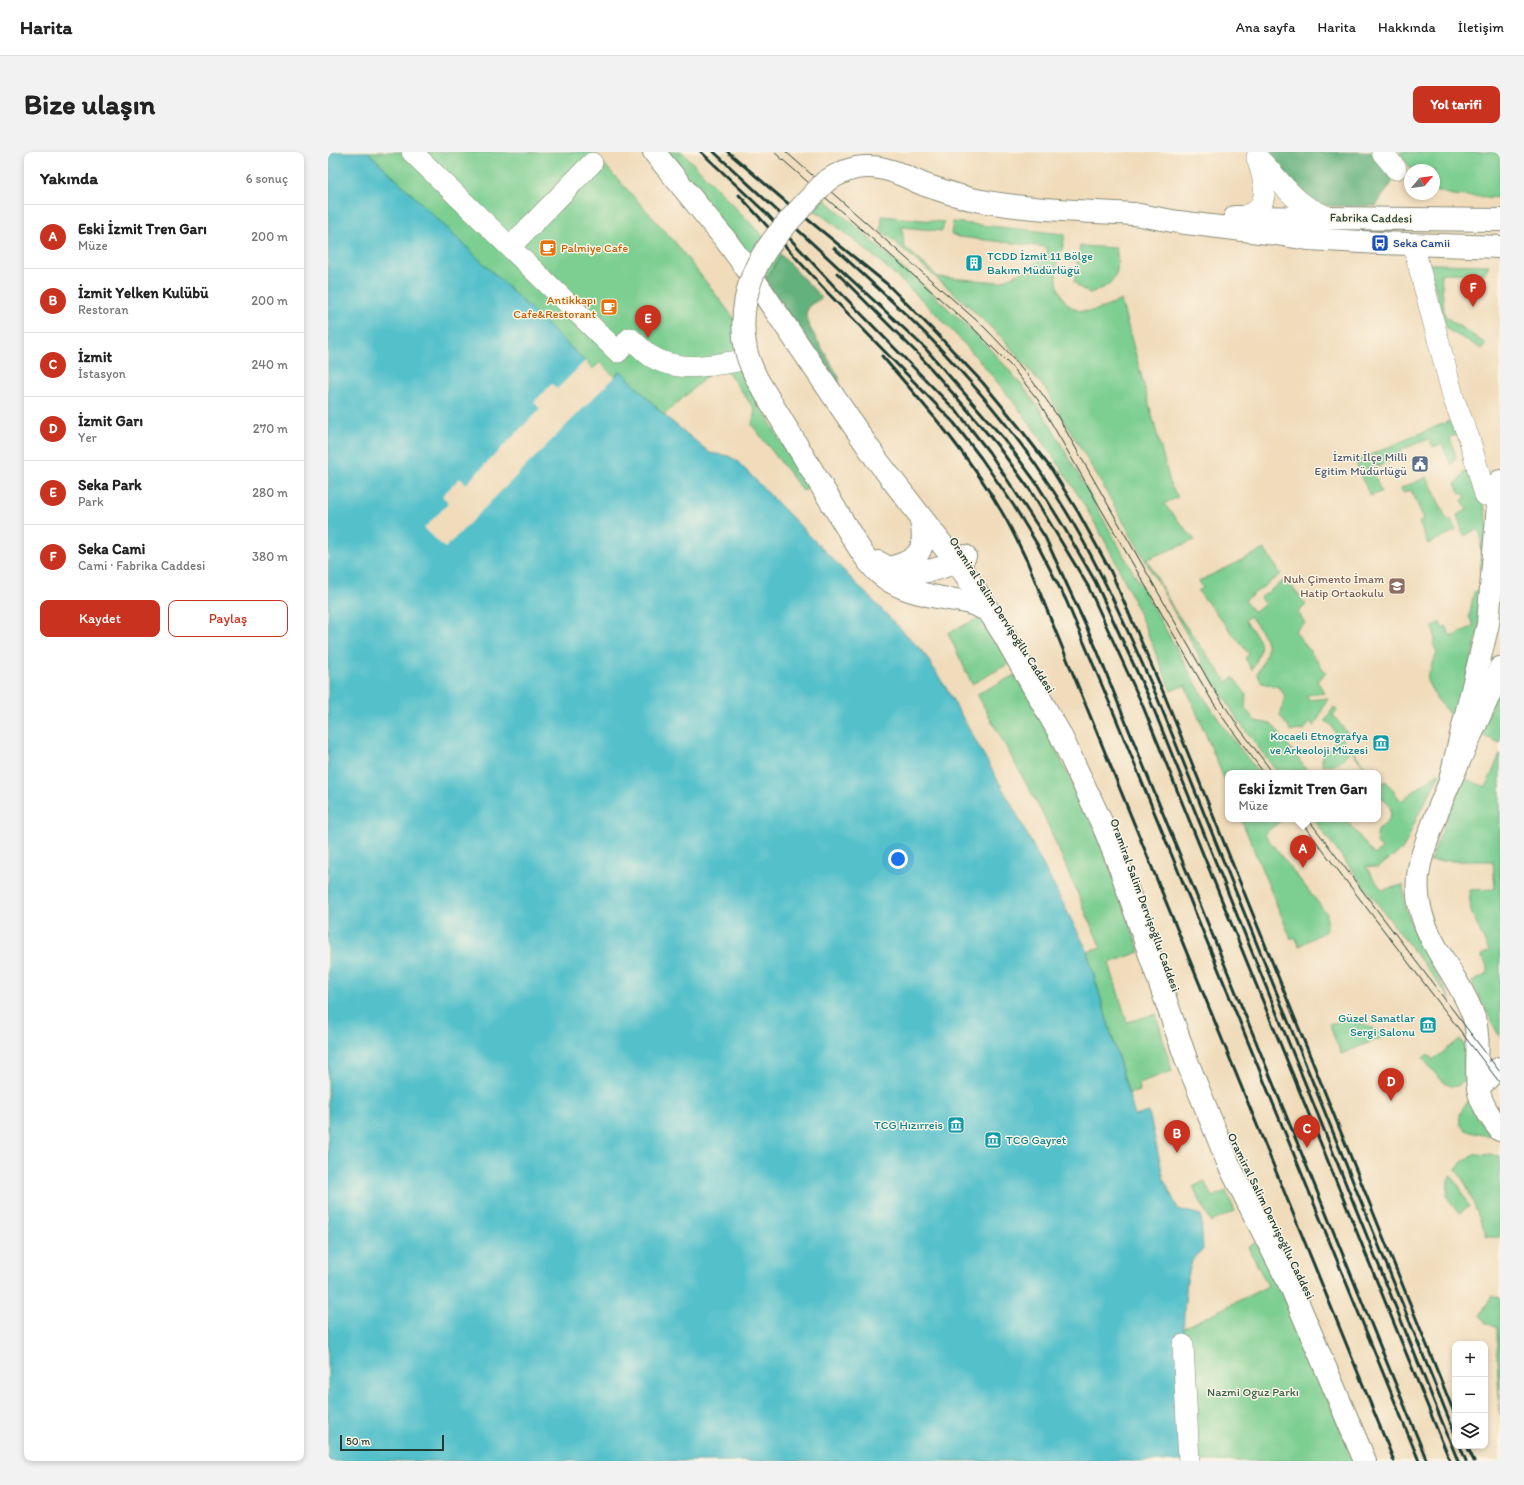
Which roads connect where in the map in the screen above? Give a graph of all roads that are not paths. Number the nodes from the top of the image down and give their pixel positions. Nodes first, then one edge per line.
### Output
1 (412, 152) edge
2 (654, 152) edge
3 (1382, 152) edge
4 (592, 163) dead end
5 (1396, 169) dead end
6 (1134, 214) junction
7 (1242, 217) junction
8 (1328, 217) junction
9 (1500, 220) edge
10 (1414, 244) junction
11 (1500, 246) edge
12 (510, 247) junction
13 (738, 361) dead end
14 (832, 393) junction
15 (1492, 488) edge
16 (920, 517) junction
17 (845, 525) junction
18 (965, 565) junction
19 (888, 568) junction
20 (925, 594) junction
21 (989, 612) junction
22 (1500, 668) edge
23 (1450, 780) junction
24 (1500, 1068) edge
25 (1478, 1088) junction
26 (1500, 1130) edge
27 (1183, 1345) dead end
28 (1189, 1461) edge
29 (1366, 1461) edge
30 (1379, 1461) edge

1 - 12 street
2 - 14 main road
3 - 5 street
4 - 12 street
6 - 7 main road, Fabrika Caddesi
6 - 10 main road
6 - 17 main road, bridge
7 - 8 main road, Fabrika Caddesi
7 - 8 street
8 - 9 main road, Fabrika Caddesi
10 - 11 main road
10 - 15 street
12 - 13 street
14 - 16 main road
14 - 18 main road, Oramiral Salim Dervişoğllu Caddesi
15 - 23 main road
16 - 18 main road
16 - 19 main road
17 - 19 main road
17 - 20 main road
18 - 19 main road
18 - 20 main road
18 - 21 main road, Oramiral Salim Dervişoğllu Caddesi
18 - 30 main road, Oramiral Salim Dervişoğllu Caddesi
20 - 21 main road
21 - 29 main road, Oramiral Salim Dervişoğllu Caddesi
22 - 23 main road
23 - 25 main road
24 - 25 main road
25 - 26 main road
27 - 28 street

